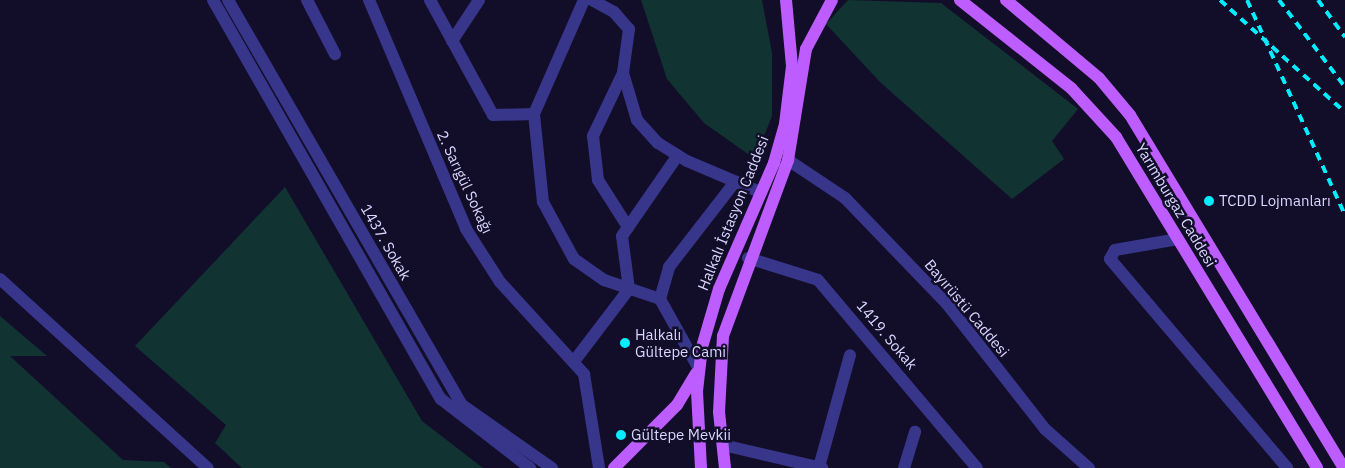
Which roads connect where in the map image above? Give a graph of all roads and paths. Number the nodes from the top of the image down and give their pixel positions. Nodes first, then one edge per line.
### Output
1 (213, 0) edge
2 (228, 0) edge
3 (308, 0) edge
4 (369, 0) edge
5 (430, 0) edge
6 (480, 0) edge
7 (584, 0) edge
8 (592, 0) edge
9 (786, 0) edge
10 (832, 0) edge
11 (960, 0) edge
12 (1006, 0) edge
13 (452, 41) junction
14 (335, 54) dead end
15 (623, 73) junction
16 (534, 114) junction
17 (678, 155) junction
18 (788, 160) junction
19 (736, 182) junction
20 (760, 192) junction
21 (628, 227) junction
22 (1198, 227) junction
23 (1178, 239) junction
24 (748, 258) junction
25 (0, 279) edge
26 (628, 289) junction
27 (660, 299) junction
28 (850, 356) dead end
29 (575, 360) junction
30 (699, 369) junction
31 (915, 432) dead end
32 (723, 445) junction
33 (820, 467) edge
34 (208, 468) edge
35 (530, 468) edge
36 (552, 468) edge
37 (599, 468) edge
38 (614, 468) edge
39 (701, 468) edge
40 (725, 468) edge
41 (904, 468) edge
42 (976, 468) edge
43 (1089, 468) edge
44 (1287, 468) edge
45 (1317, 468) edge
46 (1344, 468) edge

1 - 35 street
2 - 36 street, 1437. Sokak
3 - 14 street
4 - 29 street, 2. Sarıgül Sokağı
5 - 13 street
6 - 13 street
7 - 16 street
8 - 15 street
9 - 20 main road, Halkalı İstasyon Caddesi
10 - 18 main road
11 - 23 main road, Yarımburgaz Caddesi
12 - 22 main road, Yarımburgaz Caddesi
13 - 16 street
15 - 17 street
15 - 21 street
16 - 26 street
17 - 19 street
17 - 21 street
18 - 24 main road
18 - 43 street, Bayırüstü Caddesi
19 - 20 street
19 - 27 street
20 - 30 main road, Halkalı İstasyon Caddesi
21 - 26 street
22 - 23 main road
22 - 46 main road, Yarımburgaz Caddesi
23 - 44 street
23 - 45 main road, Yarımburgaz Caddesi
24 - 32 main road
24 - 42 street, 1419. Sokak
25 - 34 street
26 - 27 street
26 - 29 street
27 - 30 street
28 - 33 street
29 - 37 street, 2. Sarıgül Sokağı
30 - 38 main road
30 - 39 main road, Halkalı İstasyon Caddesi
31 - 41 street
32 - 33 street
32 - 40 main road

